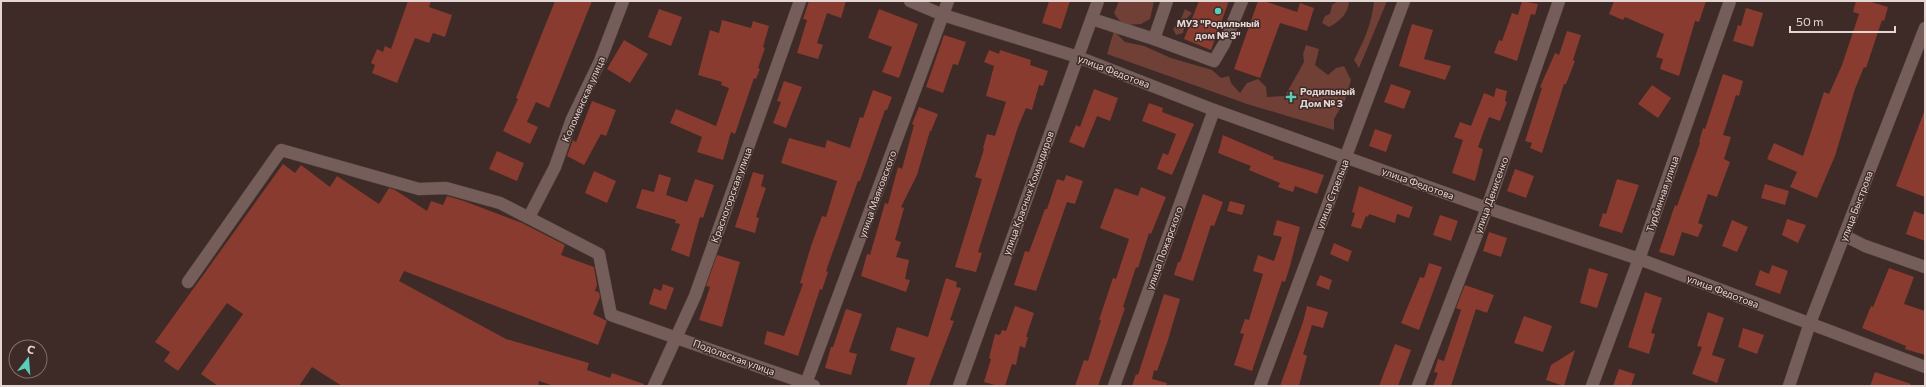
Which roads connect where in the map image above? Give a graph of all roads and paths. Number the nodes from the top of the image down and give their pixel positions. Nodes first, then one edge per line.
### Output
1 (623, 1) edge
2 (800, 1) edge
3 (910, 1) edge
4 (948, 1) edge
5 (1098, 1) edge
6 (1167, 1) edge
7 (1242, 1) edge
8 (1404, 1) edge
9 (1559, 1) edge
10 (1730, 1) edge
11 (943, 15) junction
12 (1092, 19) junction
13 (1925, 28) edge
14 (1154, 39) junction
15 (1078, 57) junction
16 (1214, 110) junction
17 (1346, 156) junction
18 (1487, 208) junction
19 (529, 217) junction
20 (1845, 236) junction
21 (1639, 259) junction
22 (1925, 267) edge
23 (188, 282) dead end
24 (1810, 323) junction
25 (676, 337) junction
26 (1925, 367) edge
27 (808, 385) edge
28 (654, 386) edge
29 (959, 386) edge
30 (1114, 386) edge
31 (1260, 386) edge
32 (1418, 386) edge
33 (1592, 386) edge
34 (1789, 386) edge

1 - 19 street, Коломенская улица
2 - 25 street, Красногорская улица
3 - 11 street, улица Федотова
4 - 11 street, улица Маяковского
5 - 12 street, улица Красных Командиров
6 - 14 street
7 - 14 street
8 - 17 street, улица Стрельца
9 - 18 street, улица Денисенко
10 - 21 street, Турбинная улица
11 - 15 street, улица Федотова
11 - 27 street, улица Маяковского
12 - 14 street
12 - 15 street, улица Красных Командиров
13 - 20 street, улица Быстрова
15 - 16 street, улица Федотова
15 - 29 street, улица Красных Командиров
16 - 17 street, улица Федотова
16 - 30 street, улица Пожарского
17 - 18 street, улица Федотова
17 - 31 street, улица Стрельца
18 - 21 street, улица Федотова
18 - 32 street, улица Денисенко
19 - 23 street
19 - 25 street, Подольская улица
20 - 22 street
20 - 24 street, улица Быстрова
21 - 24 street, улица Федотова
21 - 33 street, Турбинная улица
24 - 26 street, улица Федотова
24 - 34 street, улица Быстрова
25 - 27 street, Подольская улица
25 - 28 street, Красногорская улица

